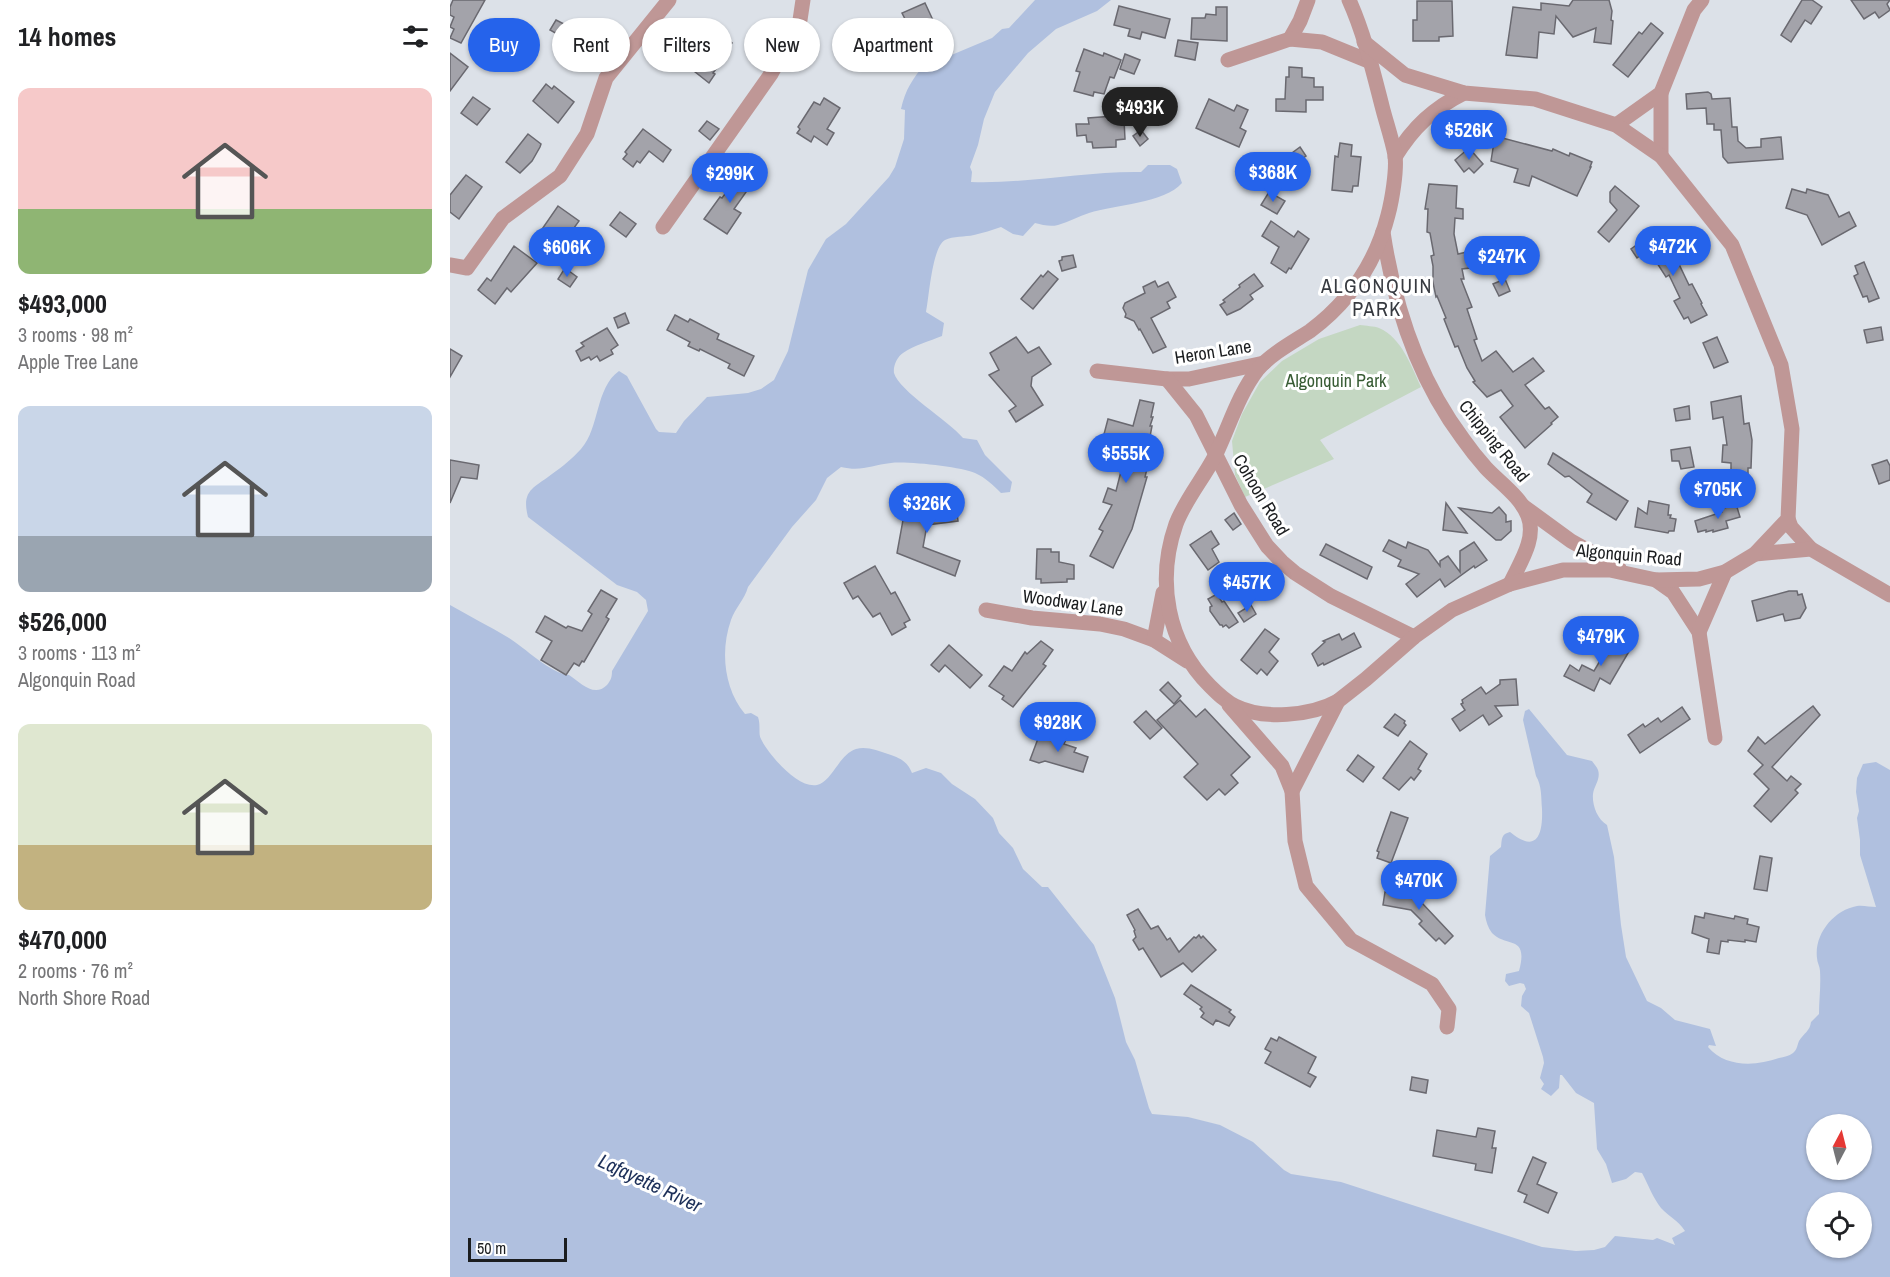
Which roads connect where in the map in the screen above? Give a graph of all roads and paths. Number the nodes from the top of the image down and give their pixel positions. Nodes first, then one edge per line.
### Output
1 (669, 0) edge
2 (803, 0) edge
3 (1308, 0) edge
4 (1702, 0) edge
5 (1350, 1) edge
6 (1290, 39) junction
7 (1364, 42) junction
8 (1228, 60) dead end
9 (1371, 62) junction
10 (1464, 93) junction
11 (1661, 93) junction
12 (1616, 125) junction
13 (1395, 156) junction
14 (1661, 156) junction
15 (663, 227) dead end
16 (1383, 232) junction
17 (450, 265) edge
18 (1264, 363) junction
19 (1097, 370) dead end
20 (1167, 379) junction
21 (1214, 456) junction
22 (1521, 504) junction
23 (1788, 519) junction
24 (1811, 549) junction
25 (1755, 554) junction
26 (1725, 572) junction
27 (1629, 573) junction
28 (1656, 580) junction
29 (1166, 584) junction
30 (1510, 584) junction
31 (1890, 596) edge
32 (986, 610) dead end
33 (1699, 632) junction
34 (1414, 637) junction
35 (1154, 640) junction
36 (1190, 663) junction
37 (1338, 701) junction
38 (1227, 702) junction
39 (1715, 738) dead end
40 (1292, 791) junction
41 (1447, 1027) dead end

1 - 17 street
2 - 15 street
3 - 6 street
4 - 11 street
5 - 7 street
6 - 8 street
6 - 9 street
7 - 9 street
7 - 10 street
9 - 13 street
10 - 12 street
10 - 13 street
11 - 12 street
11 - 14 street
12 - 14 street
13 - 16 street
14 - 23 street
16 - 18 street
16 - 22 street, Chipping Road
18 - 20 street, Heron Lane
18 - 21 street
19 - 20 street, Heron Lane
20 - 21 street, Cohoon Road
21 - 29 street
21 - 34 street, Cohoon Road
22 - 27 street, Chipping Road
22 - 30 street, Chipping Road
23 - 24 street
23 - 25 street, Algonquin Road
24 - 25 street
24 - 31 street
25 - 26 street, Algonquin Road
26 - 28 street, Algonquin Road
26 - 33 street
27 - 28 street, Algonquin Road
27 - 30 street, Algonquin Road
28 - 33 street
29 - 35 street
29 - 36 street
30 - 34 street, Algonquin Road
32 - 35 street, Woodway Lane
33 - 39 street
34 - 37 street, Algonquin Road
35 - 36 street, Woodway Lane
36 - 38 street
37 - 38 street
37 - 40 street, Algonquin Road
38 - 40 street
40 - 41 street

